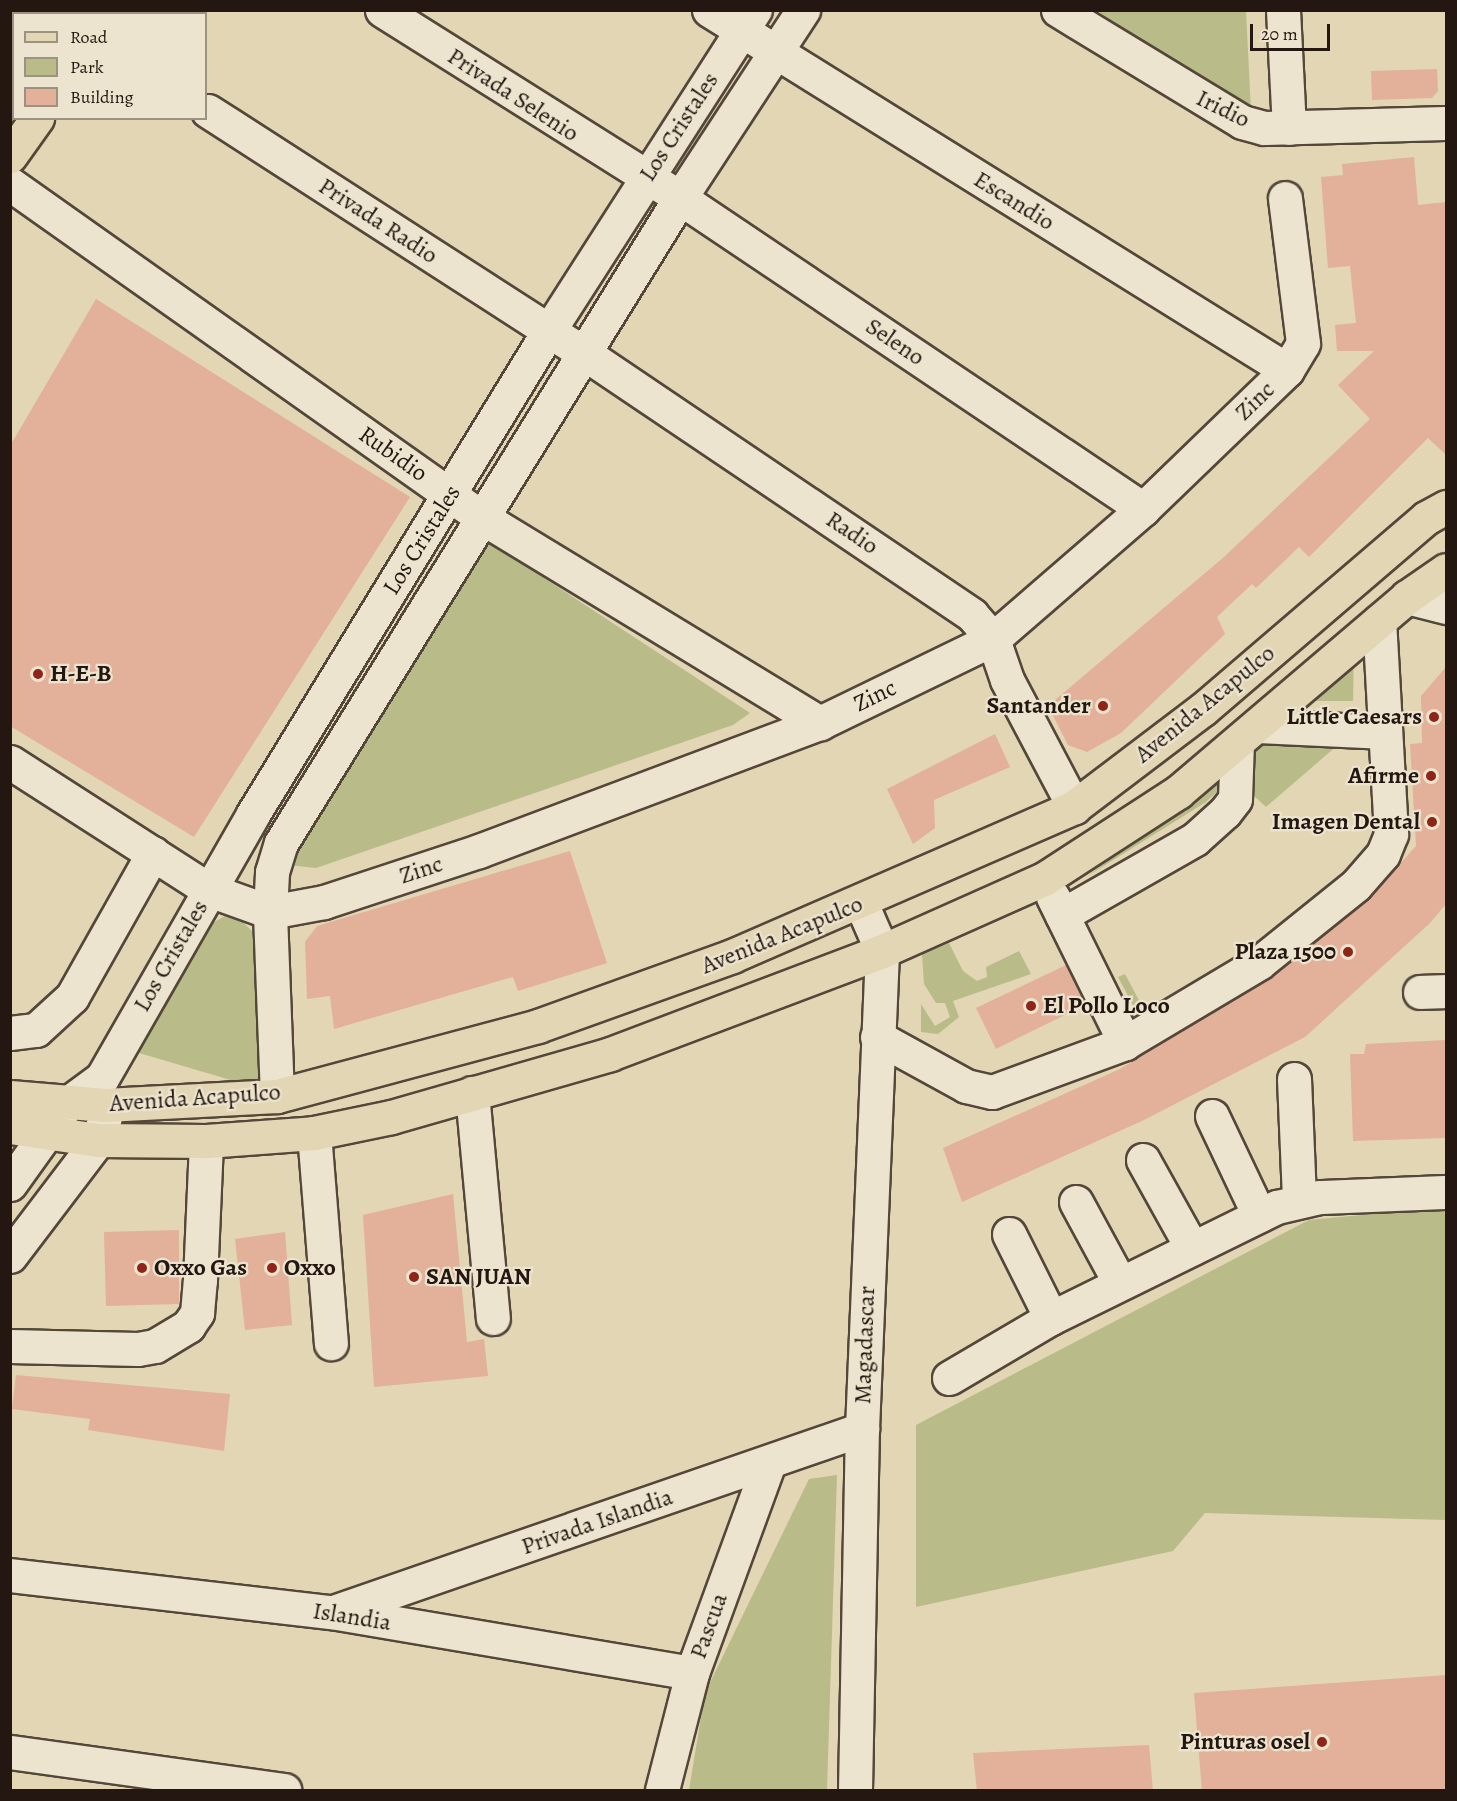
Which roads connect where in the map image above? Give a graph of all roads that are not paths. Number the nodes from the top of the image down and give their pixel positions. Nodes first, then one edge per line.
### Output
1 (382, 10) edge
2 (709, 10) edge
3 (803, 10) edge
4 (1058, 10) edge
5 (1283, 10) edge
6 (748, 21) edge
7 (773, 51) junction
8 (208, 111) dead end
9 (36, 120) edge
10 (1446, 123) edge
11 (1289, 128) junction
12 (10, 156) edge
13 (645, 179) junction
14 (10, 184) edge
15 (680, 198) junction
16 (1286, 198) dead end
17 (548, 332) junction
18 (584, 353) junction
19 (1287, 370) junction
20 (450, 494) junction
21 (1446, 507) edge
22 (1143, 509) junction
23 (481, 517) junction
24 (1446, 570) edge
25 (1407, 597) junction
26 (1446, 608) edge
27 (1379, 621) junction
28 (993, 639) junction
29 (820, 723) junction
30 (1385, 732) junction
31 (1247, 734) junction
32 (10, 762) edge
33 (1074, 807) junction
34 (153, 853) junction
35 (1044, 879) junction
36 (210, 890) junction
37 (861, 903) junction
38 (270, 912) junction
39 (1062, 915) junction
40 (882, 951) junction
41 (10, 1033) edge
42 (877, 1037) junction
43 (1125, 1043) junction
44 (1294, 1079) dead end
45 (104, 1091) junction
46 (472, 1093) junction
47 (277, 1096) junction
48 (22, 1098) edge
49 (68, 1103) junction
50 (1212, 1116) dead end
51 (10, 1127) edge
52 (48, 1131) junction
53 (314, 1133) junction
54 (98, 1140) junction
55 (206, 1141) junction
56 (1143, 1160) dead end
57 (10, 1184) edge
58 (1446, 1192) edge
59 (1299, 1199) junction
60 (1076, 1202) dead end
61 (1259, 1215) junction
62 (1009, 1234) dead end
63 (1192, 1248) junction
64 (10, 1256) edge
65 (1120, 1284) junction
66 (493, 1318) dead end
67 (1050, 1318) junction
68 (331, 1343) dead end
69 (10, 1346) edge
70 (949, 1378) dead end
71 (862, 1430) junction
72 (768, 1465) junction
73 (10, 1575) edge
74 (331, 1612) junction
75 (692, 1672) junction
76 (10, 1752) edge
77 (284, 1791) edge
78 (662, 1791) edge
79 (855, 1791) edge

1 - 13 street, Privada Selenio
2 - 6 street, Escandio
3 - 7 street, Los Cristales
4 - 11 street, Iridio
5 - 11 street
6 - 7 street, Escandio
6 - 13 street, Los Cristales
7 - 15 street, Los Cristales
7 - 19 street, Escandio
8 - 17 street, Privada Radio
9 - 12 main road
10 - 11 street, Iridio
13 - 15 street, Seleno
13 - 17 street, Los Cristales
14 - 20 street, Rubidio
15 - 18 street, Los Cristales
15 - 22 street, Seleno
16 - 19 street, Zinc
17 - 18 street, Radio
17 - 20 street, Los Cristales
18 - 23 street, Los Cristales
18 - 28 street, Radio
19 - 22 street, Zinc
20 - 23 street, Rubidio
20 - 36 street, Los Cristales
21 - 33 main road, Avenida Acapulco
22 - 28 street, Zinc
23 - 29 street, Rubidio
23 - 38 street, Los Cristales
24 - 25 main road, Avenida Acapulco
25 - 26 street
25 - 27 main road, Avenida Acapulco
27 - 30 street
27 - 31 main road, Avenida Acapulco
28 - 29 street, Zinc
28 - 33 street, Radio
29 - 38 street, Zinc
30 - 31 street
30 - 43 street
31 - 35 main road, Avenida Acapulco
31 - 39 street
32 - 34 street
33 - 37 main road, Avenida Acapulco
34 - 36 street
34 - 41 street
35 - 39 street
35 - 40 main road, Avenida Acapulco
36 - 38 street
36 - 45 street, Los Cristales
37 - 40 street, Magadascar
37 - 47 main road, Avenida Acapulco
38 - 47 street, Los Cristales
39 - 43 street
40 - 42 street, Magadascar
40 - 46 main road, Avenida Acapulco
42 - 43 street
42 - 71 street, Magadascar
44 - 59 street
45 - 47 main road, Avenida Acapulco
45 - 49 main road, Avenida Acapulco
45 - 54 street, Los Cristales
46 - 53 main road, Avenida Acapulco
46 - 66 street
48 - 49 main road, Avenida Acapulco
49 - 52 street
50 - 61 street
51 - 52 main road, Avenida Acapulco
52 - 54 main road, Avenida Acapulco
52 - 57 street
53 - 55 main road, Avenida Acapulco
53 - 68 street
54 - 55 main road, Avenida Acapulco
54 - 64 street
55 - 69 street
56 - 63 street
58 - 59 street
59 - 61 street
60 - 65 street
61 - 63 street
62 - 67 street
63 - 65 street
65 - 67 street
67 - 70 street
71 - 72 street, Privada Islandia
71 - 79 street, Magadascar
72 - 74 street, Privada Islandia
72 - 75 street, Pascua
73 - 74 street, Islandia
74 - 75 street, Islandia
75 - 78 street, Pascua
76 - 77 street

